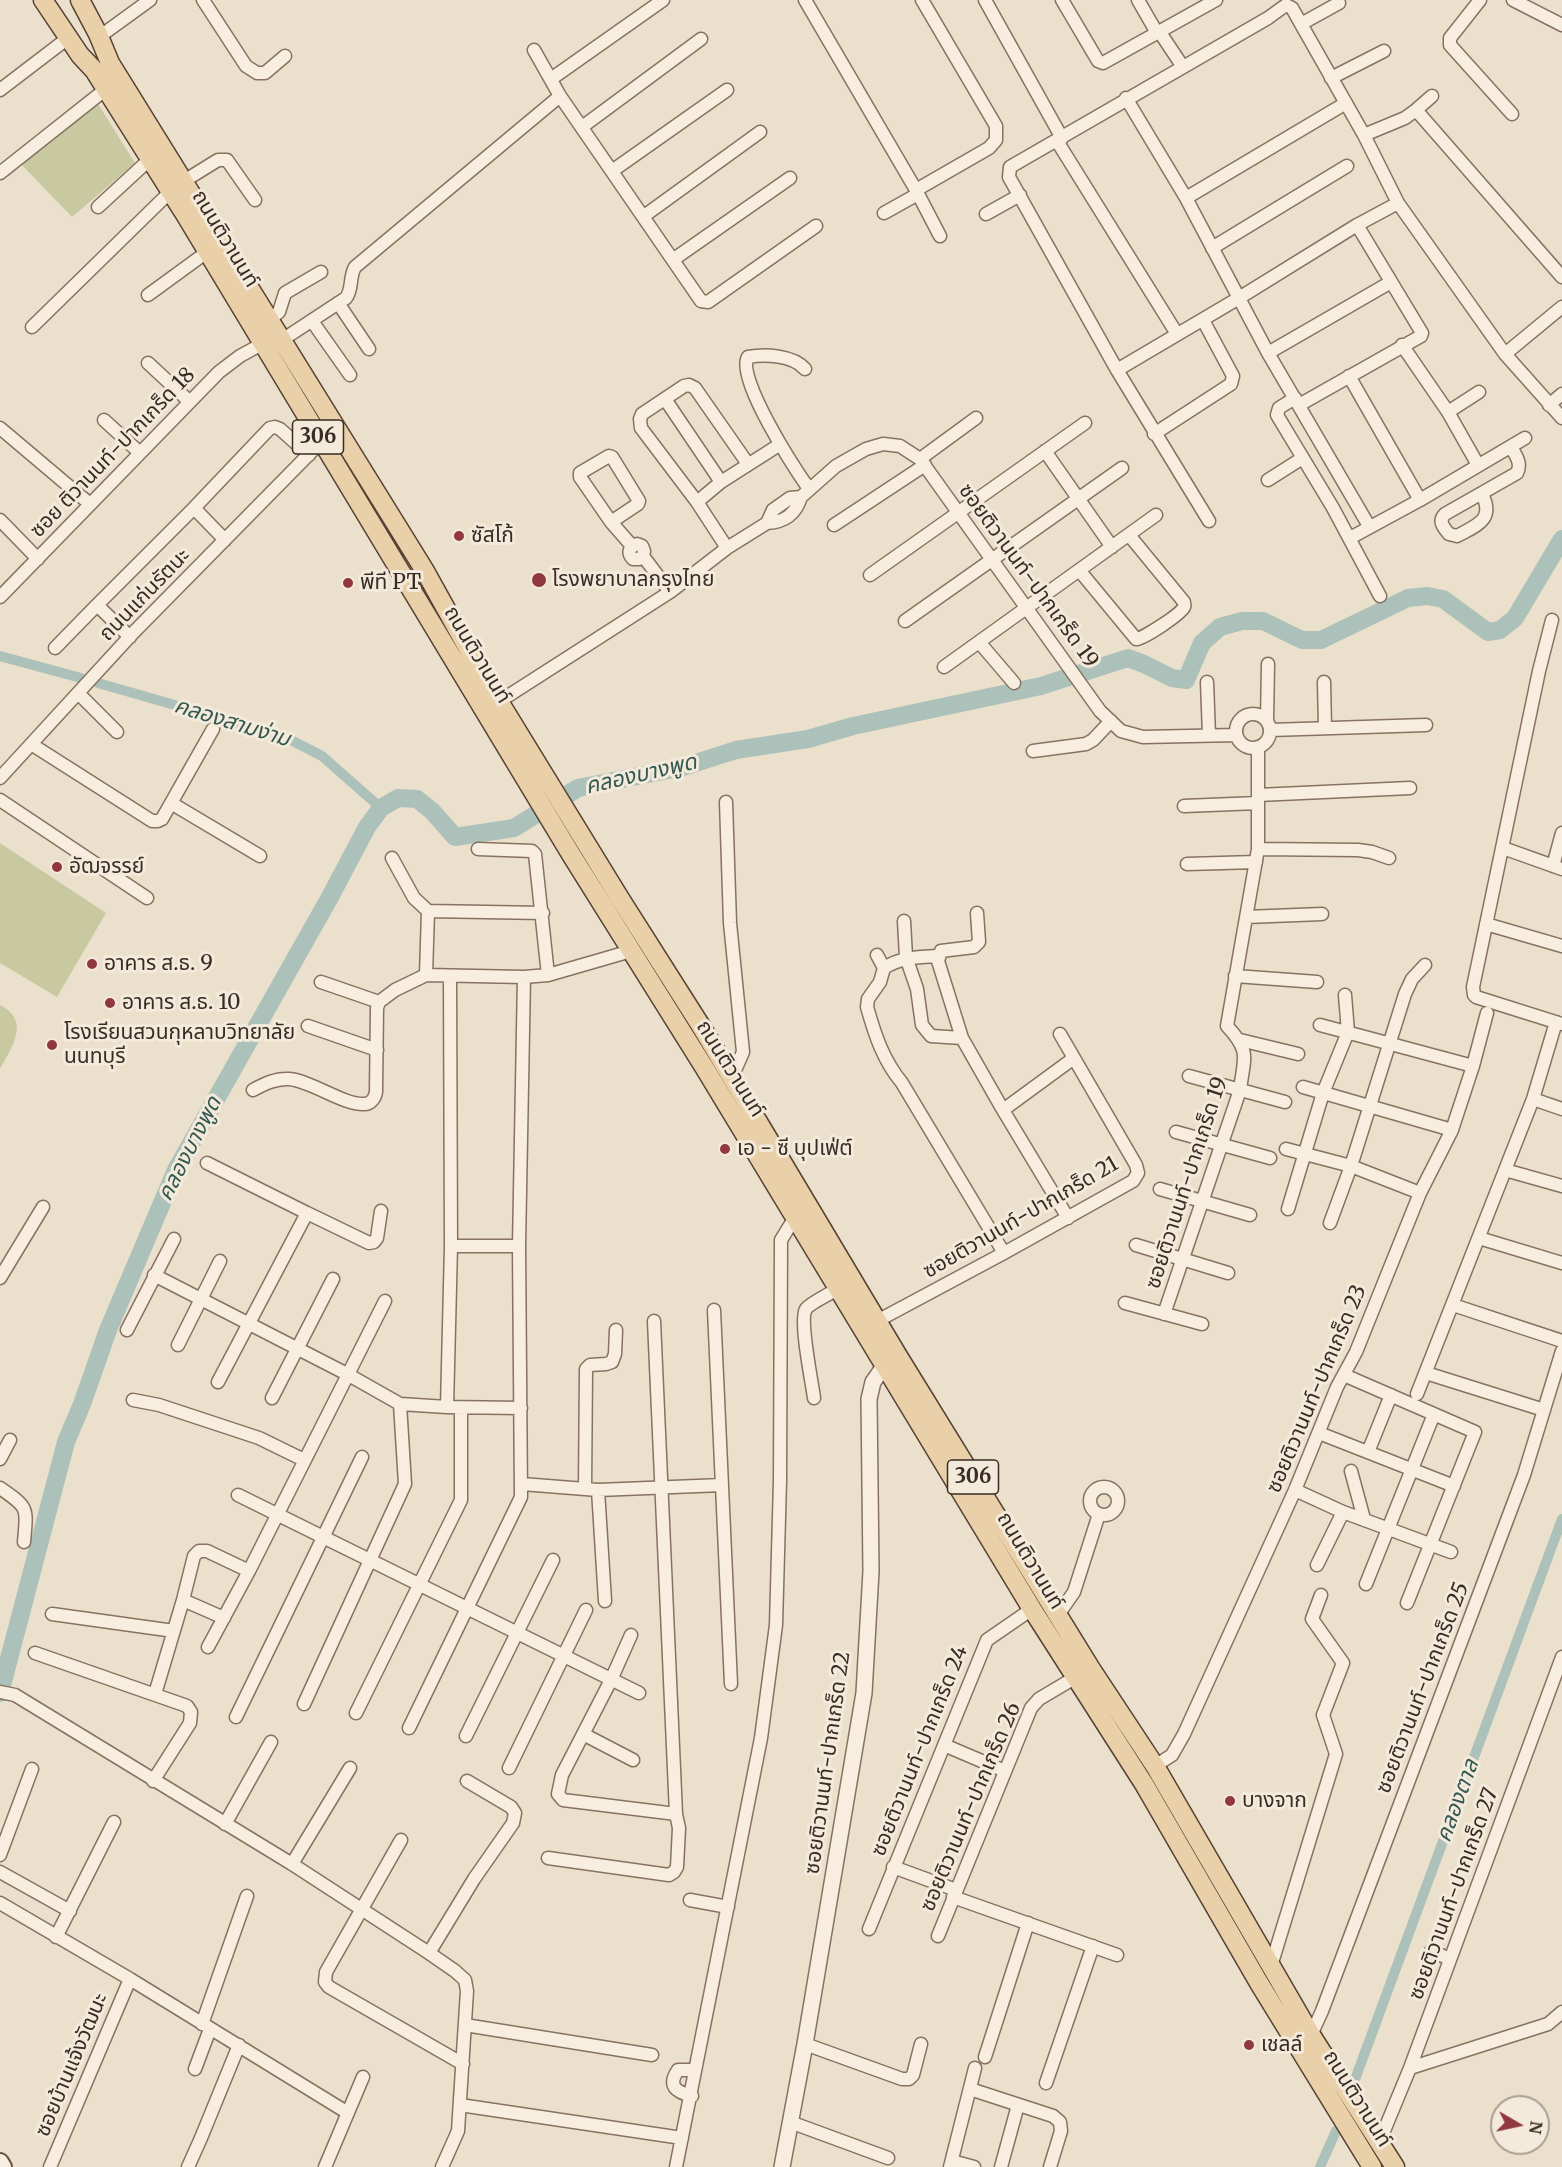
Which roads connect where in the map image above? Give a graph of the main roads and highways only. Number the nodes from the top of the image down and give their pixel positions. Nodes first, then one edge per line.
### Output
1 (43, 0) edge
2 (53, 0) edge
3 (67, 0) edge
4 (80, 0) edge
5 (102, 67) junction
6 (177, 187) junction
7 (549, 799) junction
8 (560, 817) junction
9 (892, 1360) junction
10 (0, 2162) edge
11 (3, 2167) edge
12 (1372, 2167) edge
13 (1395, 2167) edge

1 - 5 main road, ถนนติวานนท์ / 306
2 - 5 main road, 306
3 - 5 main road, 306
4 - 5 main road, ถนนติวานนท์ / 306
5 - 6 main road, ถนนติวานนท์ / 306
5 - 6 main road, ถนนติวานนท์ / 306
6 - 7 main road, ถนนติวานนท์ / 306
6 - 7 main road, ถนนติวานนท์ / 306
7 - 8 main road, ถนนติวานนท์ / 306
8 - 9 main road, ถนนติวานนท์ / 306
8 - 9 main road, ถนนติวานนท์ / 306
9 - 12 main road, ถนนติวานนท์ / 306
9 - 13 main road, ถนนติวานนท์ / 306
10 - 11 main road

